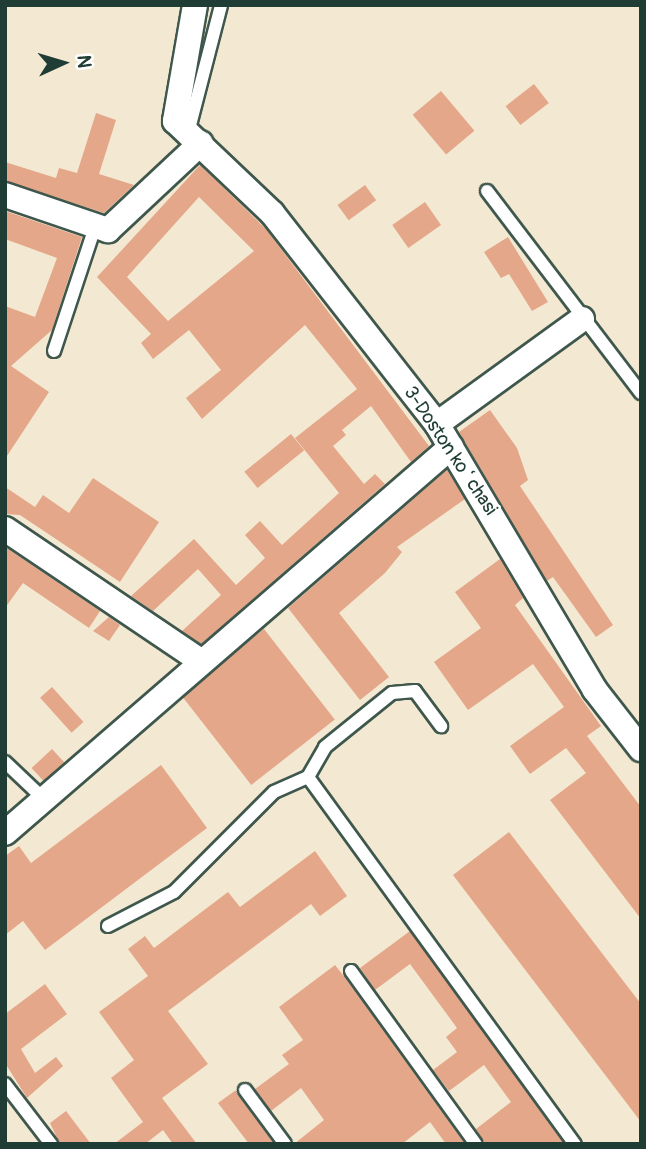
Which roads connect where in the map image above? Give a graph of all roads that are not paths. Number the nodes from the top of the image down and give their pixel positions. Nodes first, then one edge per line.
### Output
1 (195, 5) edge
2 (221, 5) edge
3 (194, 138) junction
4 (487, 191) dead end
5 (5, 195) edge
6 (95, 227) junction
7 (582, 319) junction
8 (54, 351) dead end
9 (640, 390) edge
10 (437, 424) junction
11 (451, 447) junction
12 (5, 529) edge
13 (199, 660) junction
14 (441, 726) dead end
15 (641, 749) edge
16 (5, 762) edge
17 (307, 777) junction
18 (44, 799) junction
19 (5, 834) edge
20 (108, 926) dead end
21 (351, 971) dead end
22 (5, 1084) edge
23 (245, 1090) dead end
24 (51, 1144) edge
25 (285, 1144) edge
26 (476, 1144) edge
27 (575, 1144) edge

1 - 3 street, 3-Doston koʻchasi
2 - 3 lane
3 - 6 street
3 - 10 street, 3-Doston koʻchasi
4 - 7 lane
5 - 6 street
6 - 8 lane
7 - 9 lane
7 - 10 street
10 - 11 street, 3-Doston koʻchasi
11 - 13 street
11 - 15 street, 3-Doston koʻchasi
12 - 13 street
13 - 18 street
14 - 17 lane
16 - 18 lane
17 - 20 lane
17 - 27 lane
18 - 19 street
21 - 26 lane
22 - 24 lane
23 - 25 lane

